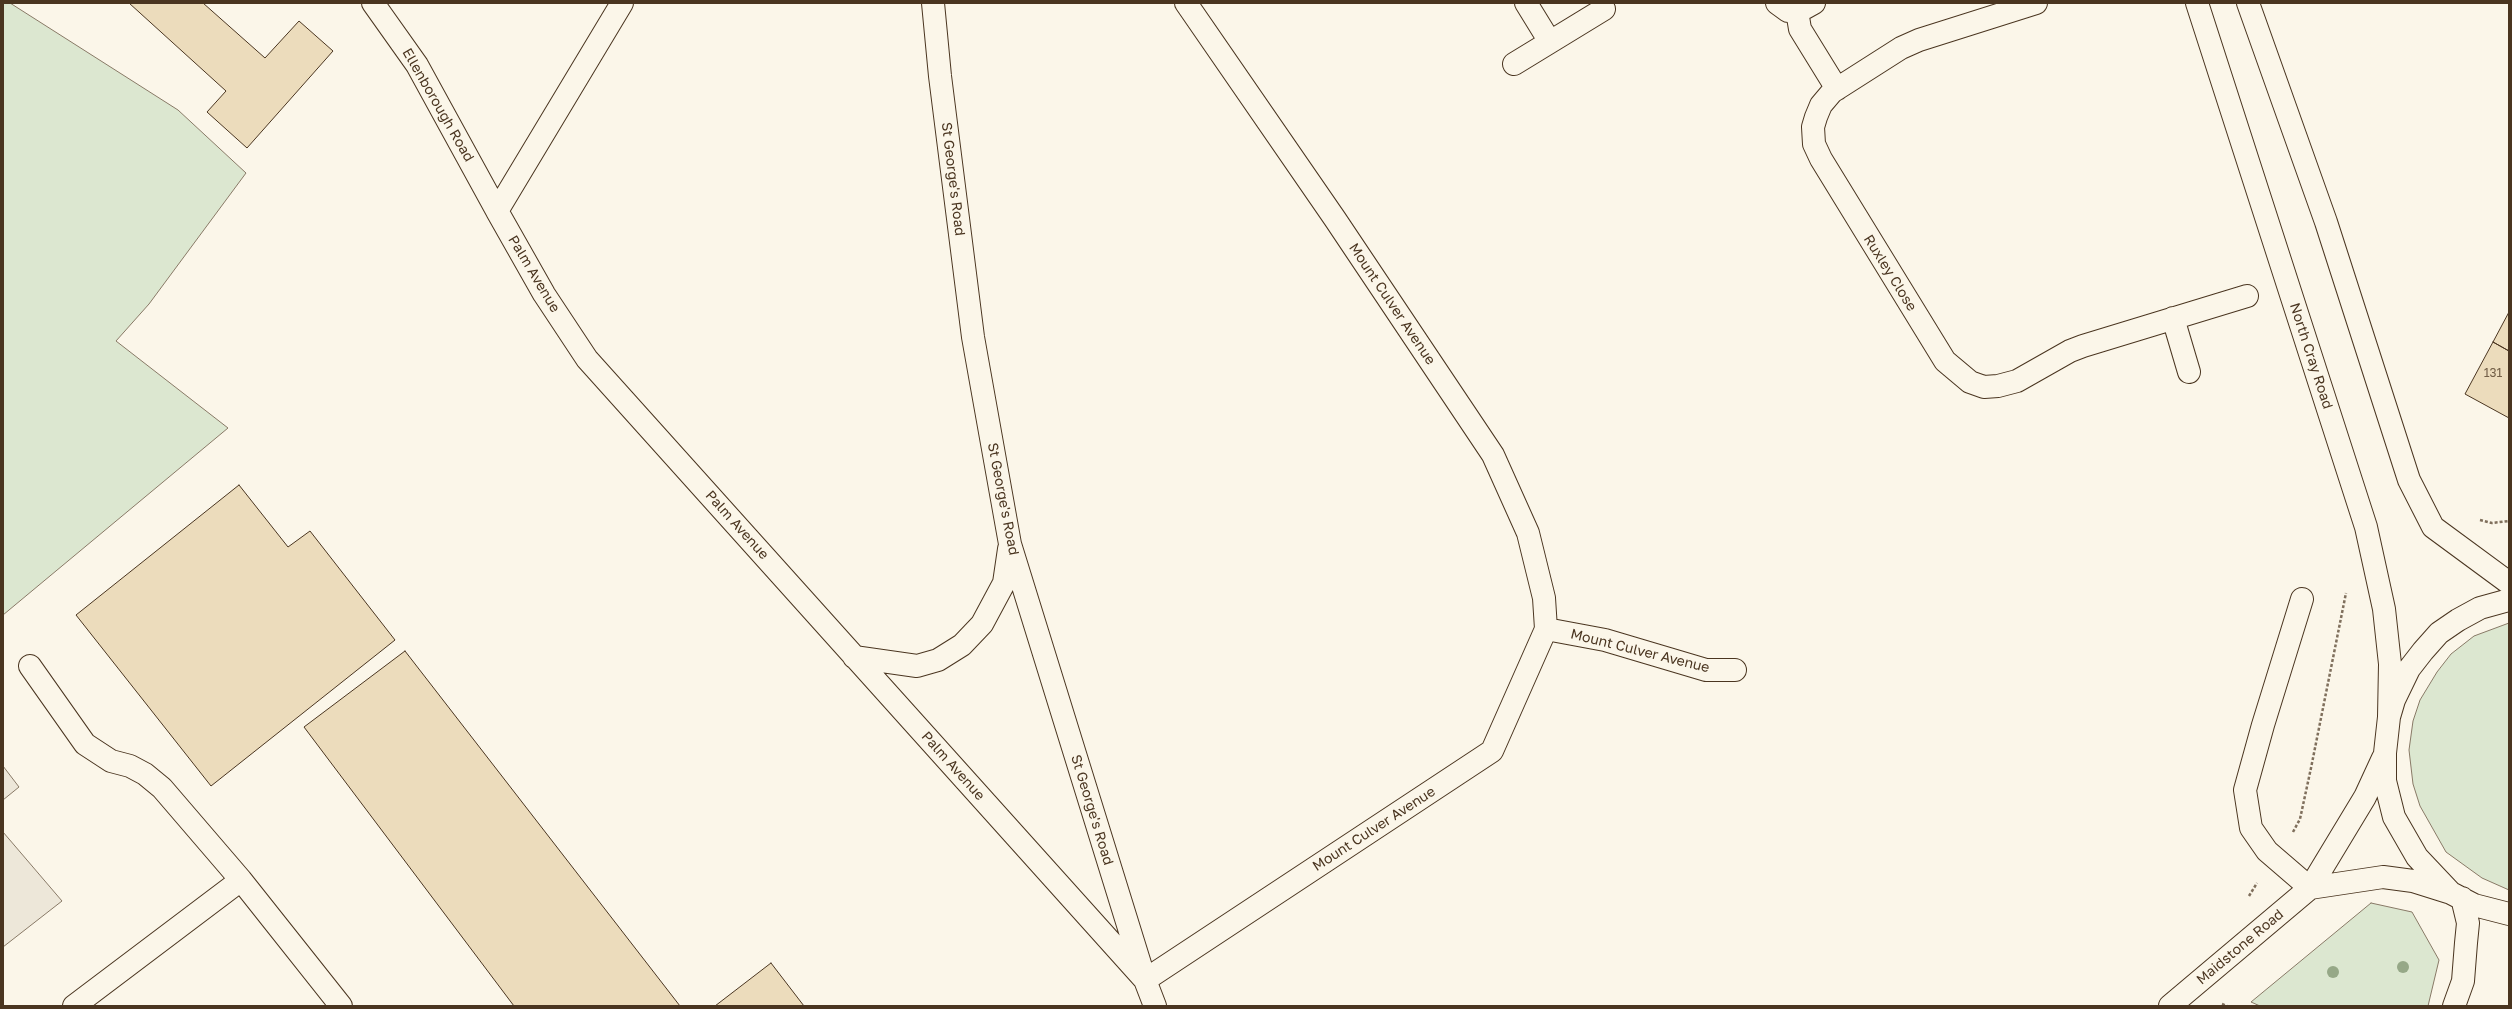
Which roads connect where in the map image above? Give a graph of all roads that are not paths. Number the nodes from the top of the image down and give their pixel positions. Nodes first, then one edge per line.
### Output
1 (373, 3) edge
2 (622, 3) edge
3 (933, 3) edge
4 (1186, 3) edge
5 (1526, 3) edge
6 (2036, 3) edge
7 (2197, 3) edge
8 (2248, 3) edge
9 (1796, 6) edge
10 (1604, 9) dead end
11 (1550, 42) junction
12 (1514, 64) dead end
13 (1838, 89) junction
14 (497, 211) junction
15 (2247, 296) dead end
16 (2173, 318) junction
17 (2189, 372) dead end
18 (1010, 544) junction
19 (2509, 583) edge
20 (2302, 599) dead end
21 (2509, 600) edge
22 (1546, 629) junction
23 (854, 656) junction
24 (30, 666) dead end
25 (1735, 670) dead end
26 (2389, 717) junction
27 (2385, 753) junction
28 (241, 880) junction
29 (2310, 888) junction
30 (2457, 895) junction
31 (2509, 914) edge
32 (1145, 980) junction
33 (74, 1006) edge
34 (341, 1006) edge
35 (1155, 1006) edge
36 (2170, 1006) edge
37 (2454, 1006) edge

1 - 14 street, Ellenborough Road
2 - 14 street
3 - 18 street, St George's Road
4 - 22 street, Mount Culver Avenue
5 - 11 street
6 - 13 street, Ruxley Close
7 - 26 street, North Cray Road
8 - 19 street
9 - 13 street
10 - 11 street
11 - 12 street
13 - 16 street, Ruxley Close
14 - 23 street, Palm Avenue
15 - 16 street, Ruxley Close
16 - 17 street
18 - 23 street
18 - 32 street, St George's Road
20 - 29 street
21 - 26 street
22 - 25 street, Mount Culver Avenue
22 - 32 street, Mount Culver Avenue
23 - 32 street, Palm Avenue
24 - 28 street
26 - 27 street
27 - 29 street, Maidstone Road
27 - 30 street
28 - 33 street
28 - 34 street
29 - 30 street
29 - 36 street, Maidstone Road
30 - 31 street
30 - 37 street
32 - 35 street, Palm Avenue

